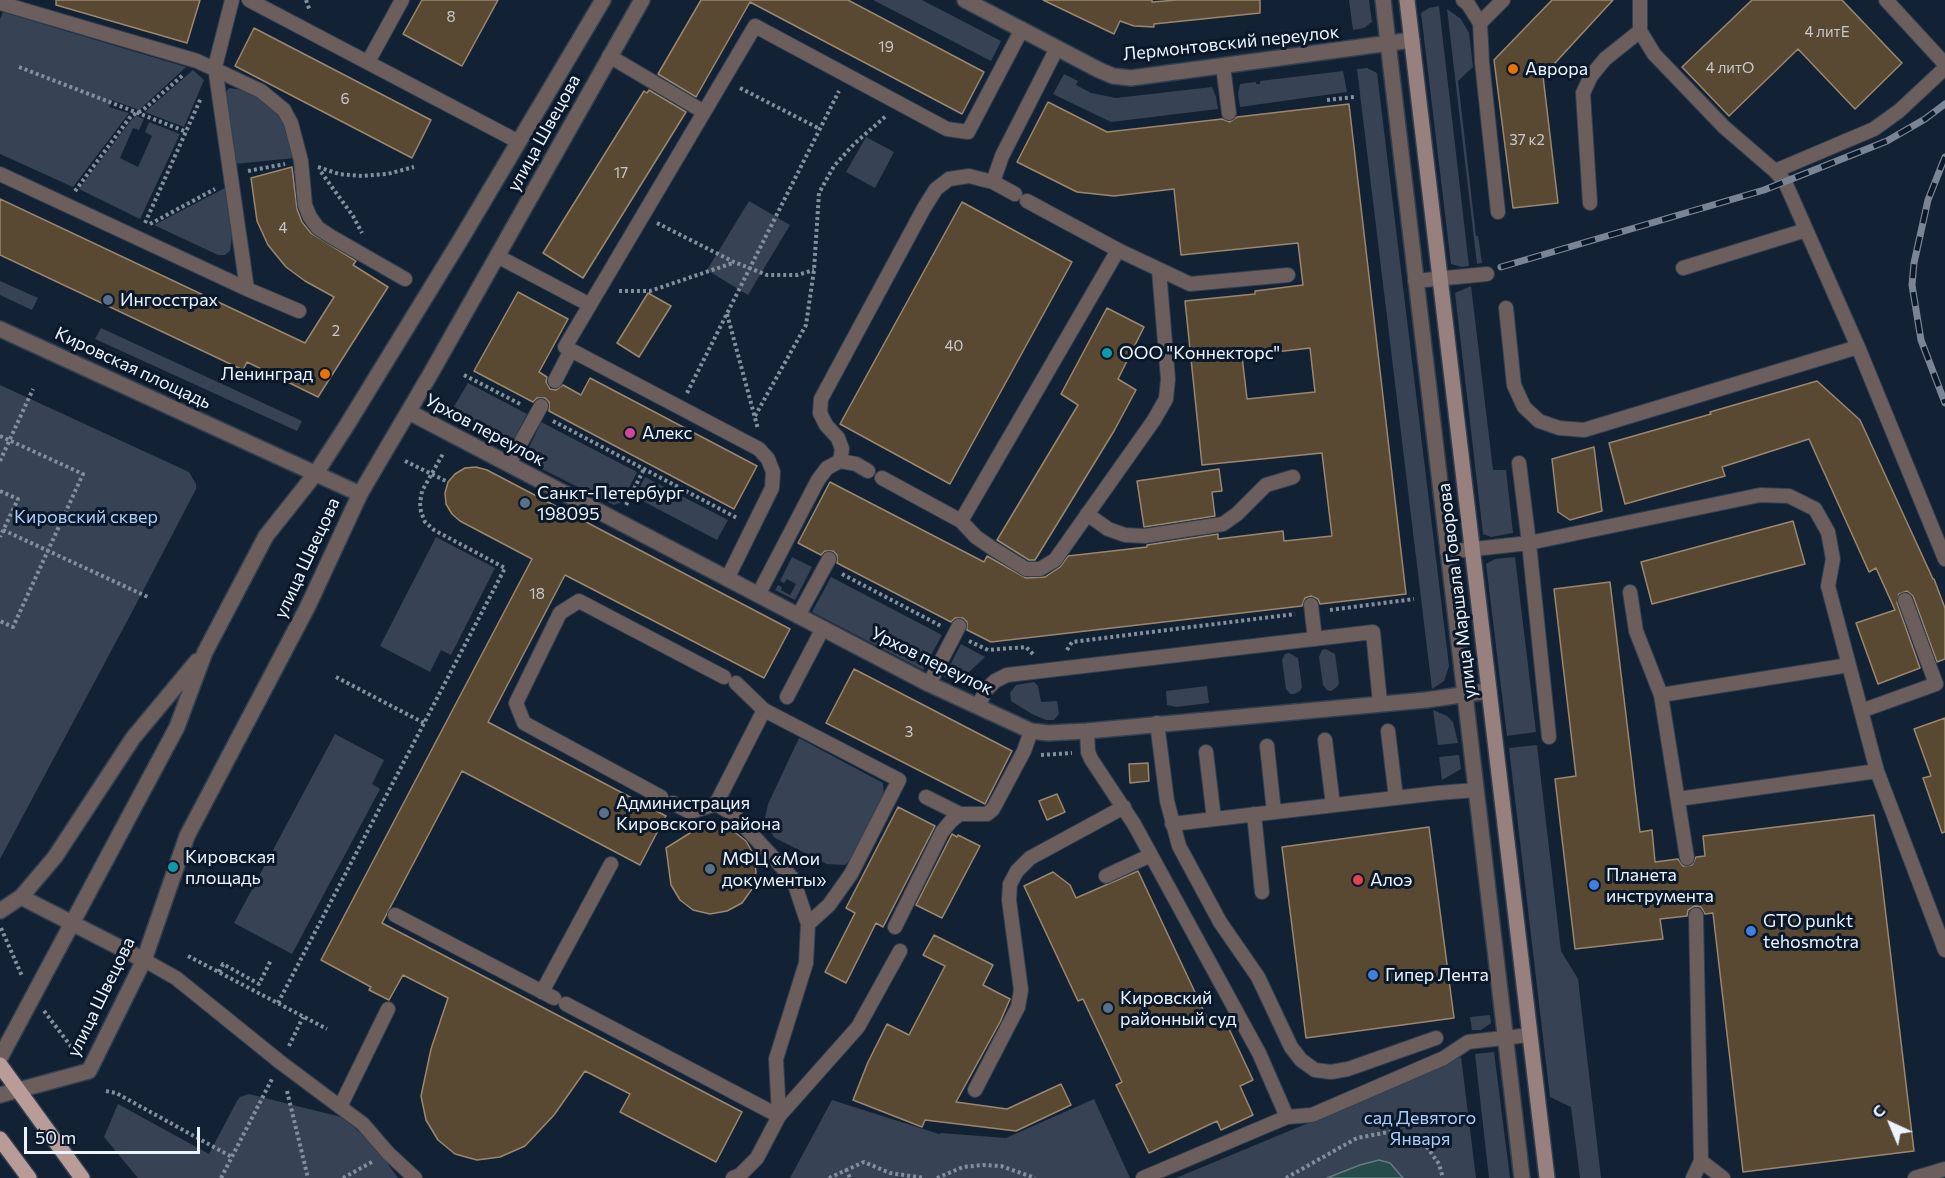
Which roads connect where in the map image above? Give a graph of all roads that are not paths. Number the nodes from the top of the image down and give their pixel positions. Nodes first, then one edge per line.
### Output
1 (232, 0) edge
2 (249, 0) edge
3 (402, 0) edge
4 (603, 0) edge
5 (642, 0) edge
6 (965, 0) edge
7 (1385, 0) edge
8 (1407, 0) edge
9 (1463, 0) edge
10 (1503, 0) edge
11 (1640, 0) edge
12 (1886, 0) edge
13 (0, 3) edge
14 (1480, 23) junction
15 (1022, 29) junction
16 (1640, 31) junction
17 (1412, 40) junction
18 (1387, 44) junction
19 (1058, 48) junction
20 (609, 56) junction
21 (368, 62) junction
22 (1223, 66) junction
23 (1945, 66) edge
24 (214, 67) junction
25 (704, 112) junction
26 (1229, 113) dead end
27 (519, 142) junction
28 (1775, 171) junction
29 (0, 174) edge
30 (993, 182) junction
31 (1590, 203) dead end
32 (1498, 212) dead end
33 (1806, 231) junction
34 (1118, 250) junction
35 (497, 256) junction
36 (1683, 268) dead end
37 (1159, 270) junction
38 (1487, 274) dead end
39 (1288, 275) dead end
40 (405, 279) dead end
41 (1440, 279) junction
42 (1415, 281) junction
43 (247, 289) junction
44 (590, 305) junction
45 (1506, 308) dead end
46 (299, 311) dead end
47 (0, 329) edge
48 (1858, 347) junction
49 (571, 350) junction
50 (555, 381) dead end
51 (539, 410) road end
52 (409, 412) junction
53 (840, 461) junction
54 (1519, 463) dead end
55 (509, 464) junction
56 (868, 471) dead end
57 (316, 473) junction
58 (1293, 477) dead end
59 (882, 478) dead end
60 (360, 494) junction
61 (1088, 514) junction
62 (961, 521) junction
63 (1529, 543) junction
64 (1472, 550) junction
65 (1448, 552) junction
66 (1945, 559) edge
67 (827, 562) road end
68 (727, 579) junction
69 (1630, 592) dead end
70 (758, 595) junction
71 (1905, 600) dead end
72 (1311, 608) road end
73 (798, 616) junction
74 (823, 628) junction
75 (957, 629) road end
76 (1316, 639) junction
77 (205, 652) junction
78 (1849, 665) junction
79 (929, 684) junction
80 (1489, 691) junction
81 (1465, 695) junction
82 (1661, 695) junction
83 (787, 697) dead end
84 (1380, 704) junction
85 (978, 706) junction
86 (764, 710) junction
87 (1861, 711) junction
88 (1157, 723) junction
89 (1031, 731) junction
90 (1087, 731) junction
91 (1388, 731) dead end
92 (1549, 737) dead end
93 (1324, 740) dead end
94 (1267, 746) dead end
95 (1206, 752) dead end
96 (1877, 771) junction
97 (1476, 790) junction
98 (926, 797) dead end
99 (1396, 798) junction
100 (1678, 799) junction
101 (716, 804) junction
102 (1333, 805) junction
103 (1124, 807) junction
104 (1274, 812) junction
105 (960, 814) junction
106 (1254, 814) junction
107 (1214, 819) junction
108 (1172, 824) junction
109 (1151, 855) junction
110 (1687, 858) dead end
111 (611, 864) dead end
112 (1106, 876) dead end
113 (1262, 892) dead end
114 (21, 897) junction
115 (0, 911) edge
116 (395, 915) dead end
117 (1695, 915) dead end
118 (72, 923) junction
119 (808, 924) junction
120 (896, 927) dead end
121 (1945, 950) edge
122 (900, 951) dead end
123 (144, 960) junction
124 (554, 998) junction
125 (388, 1009) dead end
126 (1530, 1035) junction
127 (1436, 1038) dead end
128 (1505, 1038) junction
129 (0, 1058) edge
130 (0, 1065) edge
131 (18, 1089) junction
132 (975, 1090) dead end
133 (0, 1095) edge
134 (340, 1107) junction
135 (779, 1116) junction
136 (1287, 1117) junction
137 (0, 1140) edge
138 (1701, 1161) junction
139 (1945, 1169) edge
140 (29, 1178) edge
141 (82, 1178) edge
142 (415, 1178) edge
143 (734, 1178) edge
144 (1143, 1178) edge
145 (1522, 1178) edge
146 (1548, 1178) edge
147 (1693, 1178) edge
148 (1723, 1178) edge
149 (1916, 1178) edge

1 - 24 lane
2 - 21 lane
3 - 21 lane
4 - 27 street, улица Швецова
5 - 20 street, улица Швецова
6 - 15 street, Лермонтовский переулок
7 - 18 street, улица Маршала Говорова
8 - 17 main road, улица Маршала Говорова
9 - 14 lane
10 - 14 lane
11 - 16 lane
12 - 23 lane
13 - 24 lane
14 - 32 lane
15 - 19 street, Лермонтовский переулок
15 - 25 lane
16 - 28 lane
16 - 31 lane
17 - 18 street, Лермонтовский переулок
17 - 41 main road, улица Маршала Говорова
18 - 22 street, Лермонтовский переулок
18 - 42 street, улица Маршала Говорова
19 - 22 street, Лермонтовский переулок
19 - 30 lane
20 - 25 lane
20 - 35 street, улица Швецова
21 - 27 lane
22 - 26 lane
23 - 28 lane
24 - 40 lane
24 - 43 lane
25 - 44 lane
27 - 57 street, улица Швецова
28 - 33 lane
29 - 43 lane
30 - 34 lane
30 - 53 lane
33 - 36 lane
33 - 48 lane
34 - 37 lane
34 - 62 lane
35 - 44 lane
35 - 52 street, улица Швецова
37 - 39 lane
37 - 61 lane
38 - 41 lane
41 - 42 lane
41 - 64 main road, улица Маршала Говорова
42 - 65 street, улица Маршала Говорова
43 - 46 lane
44 - 49 lane
45 - 48 lane
47 - 57 street, Кировская площадь
48 - 66 lane
49 - 50 lane
49 - 68 lane
51 - 55 lane
52 - 55 street, Урхов переулок
52 - 60 street, улица Швецова
53 - 56 lane
53 - 70 lane
54 - 63 lane
55 - 68 street, Урхов переулок
57 - 60 street, Кировская площадь
57 - 77 street
58 - 61 lane
59 - 62 lane
60 - 123 street, улица Швецова
61 - 62 lane
63 - 64 lane
63 - 78 lane
63 - 92 lane
64 - 65 lane
64 - 80 main road, улица Маршала Говорова
65 - 81 street, улица Маршала Говорова
67 - 73 lane
68 - 70 street, Урхов переулок
69 - 82 lane
70 - 73 street, Урхов переулок
71 - 87 lane
72 - 76 lane
73 - 74 street, Урхов переулок
74 - 79 street, Урхов переулок
74 - 83 lane
75 - 79 lane
76 - 84 lane
76 - 85 lane
77 - 114 street
77 - 118 street
78 - 82 lane
78 - 87 lane
79 - 85 street, Урхов переулок
80 - 81 street, Урхов переулок
80 - 126 main road, улица Маршала Говорова
81 - 84 street, Урхов переулок
81 - 97 street, улица Маршала Говорова
82 - 100 lane
84 - 88 street, Урхов переулок
85 - 89 street, Урхов переулок
86 - 101 lane
86 - 101 lane
86 - 119 lane
87 - 96 lane
88 - 90 street, Урхов переулок
88 - 108 lane
89 - 90 street, Урхов переулок
89 - 105 lane
90 - 103 lane
91 - 99 lane
93 - 102 lane
94 - 104 lane
95 - 107 lane
96 - 100 lane
96 - 121 lane
97 - 99 lane
97 - 128 street, улица Маршала Говорова
98 - 105 lane
99 - 102 lane
100 - 110 lane
101 - 119 lane
102 - 104 lane
103 - 109 lane
103 - 132 lane
104 - 106 lane
105 - 120 lane
106 - 107 lane
106 - 113 lane
107 - 108 lane
108 - 127 lane
109 - 112 lane
109 - 136 lane
111 - 124 lane
114 - 115 street
114 - 118 street
116 - 124 lane
117 - 138 lane
118 - 123 street
118 - 129 street
119 - 135 lane
122 - 135 lane
123 - 131 street, улица Швецова
123 - 134 lane
124 - 135 lane
125 - 134 lane
126 - 128 lane
126 - 146 main road, улица Маршала Говорова
128 - 136 lane
128 - 145 street, улица Маршала Говорова
130 - 131 main road
131 - 133 street, улица Швецова
131 - 141 main road
134 - 142 lane
135 - 143 lane
136 - 144 lane
137 - 140 main road
138 - 147 lane
138 - 148 lane
139 - 149 lane

